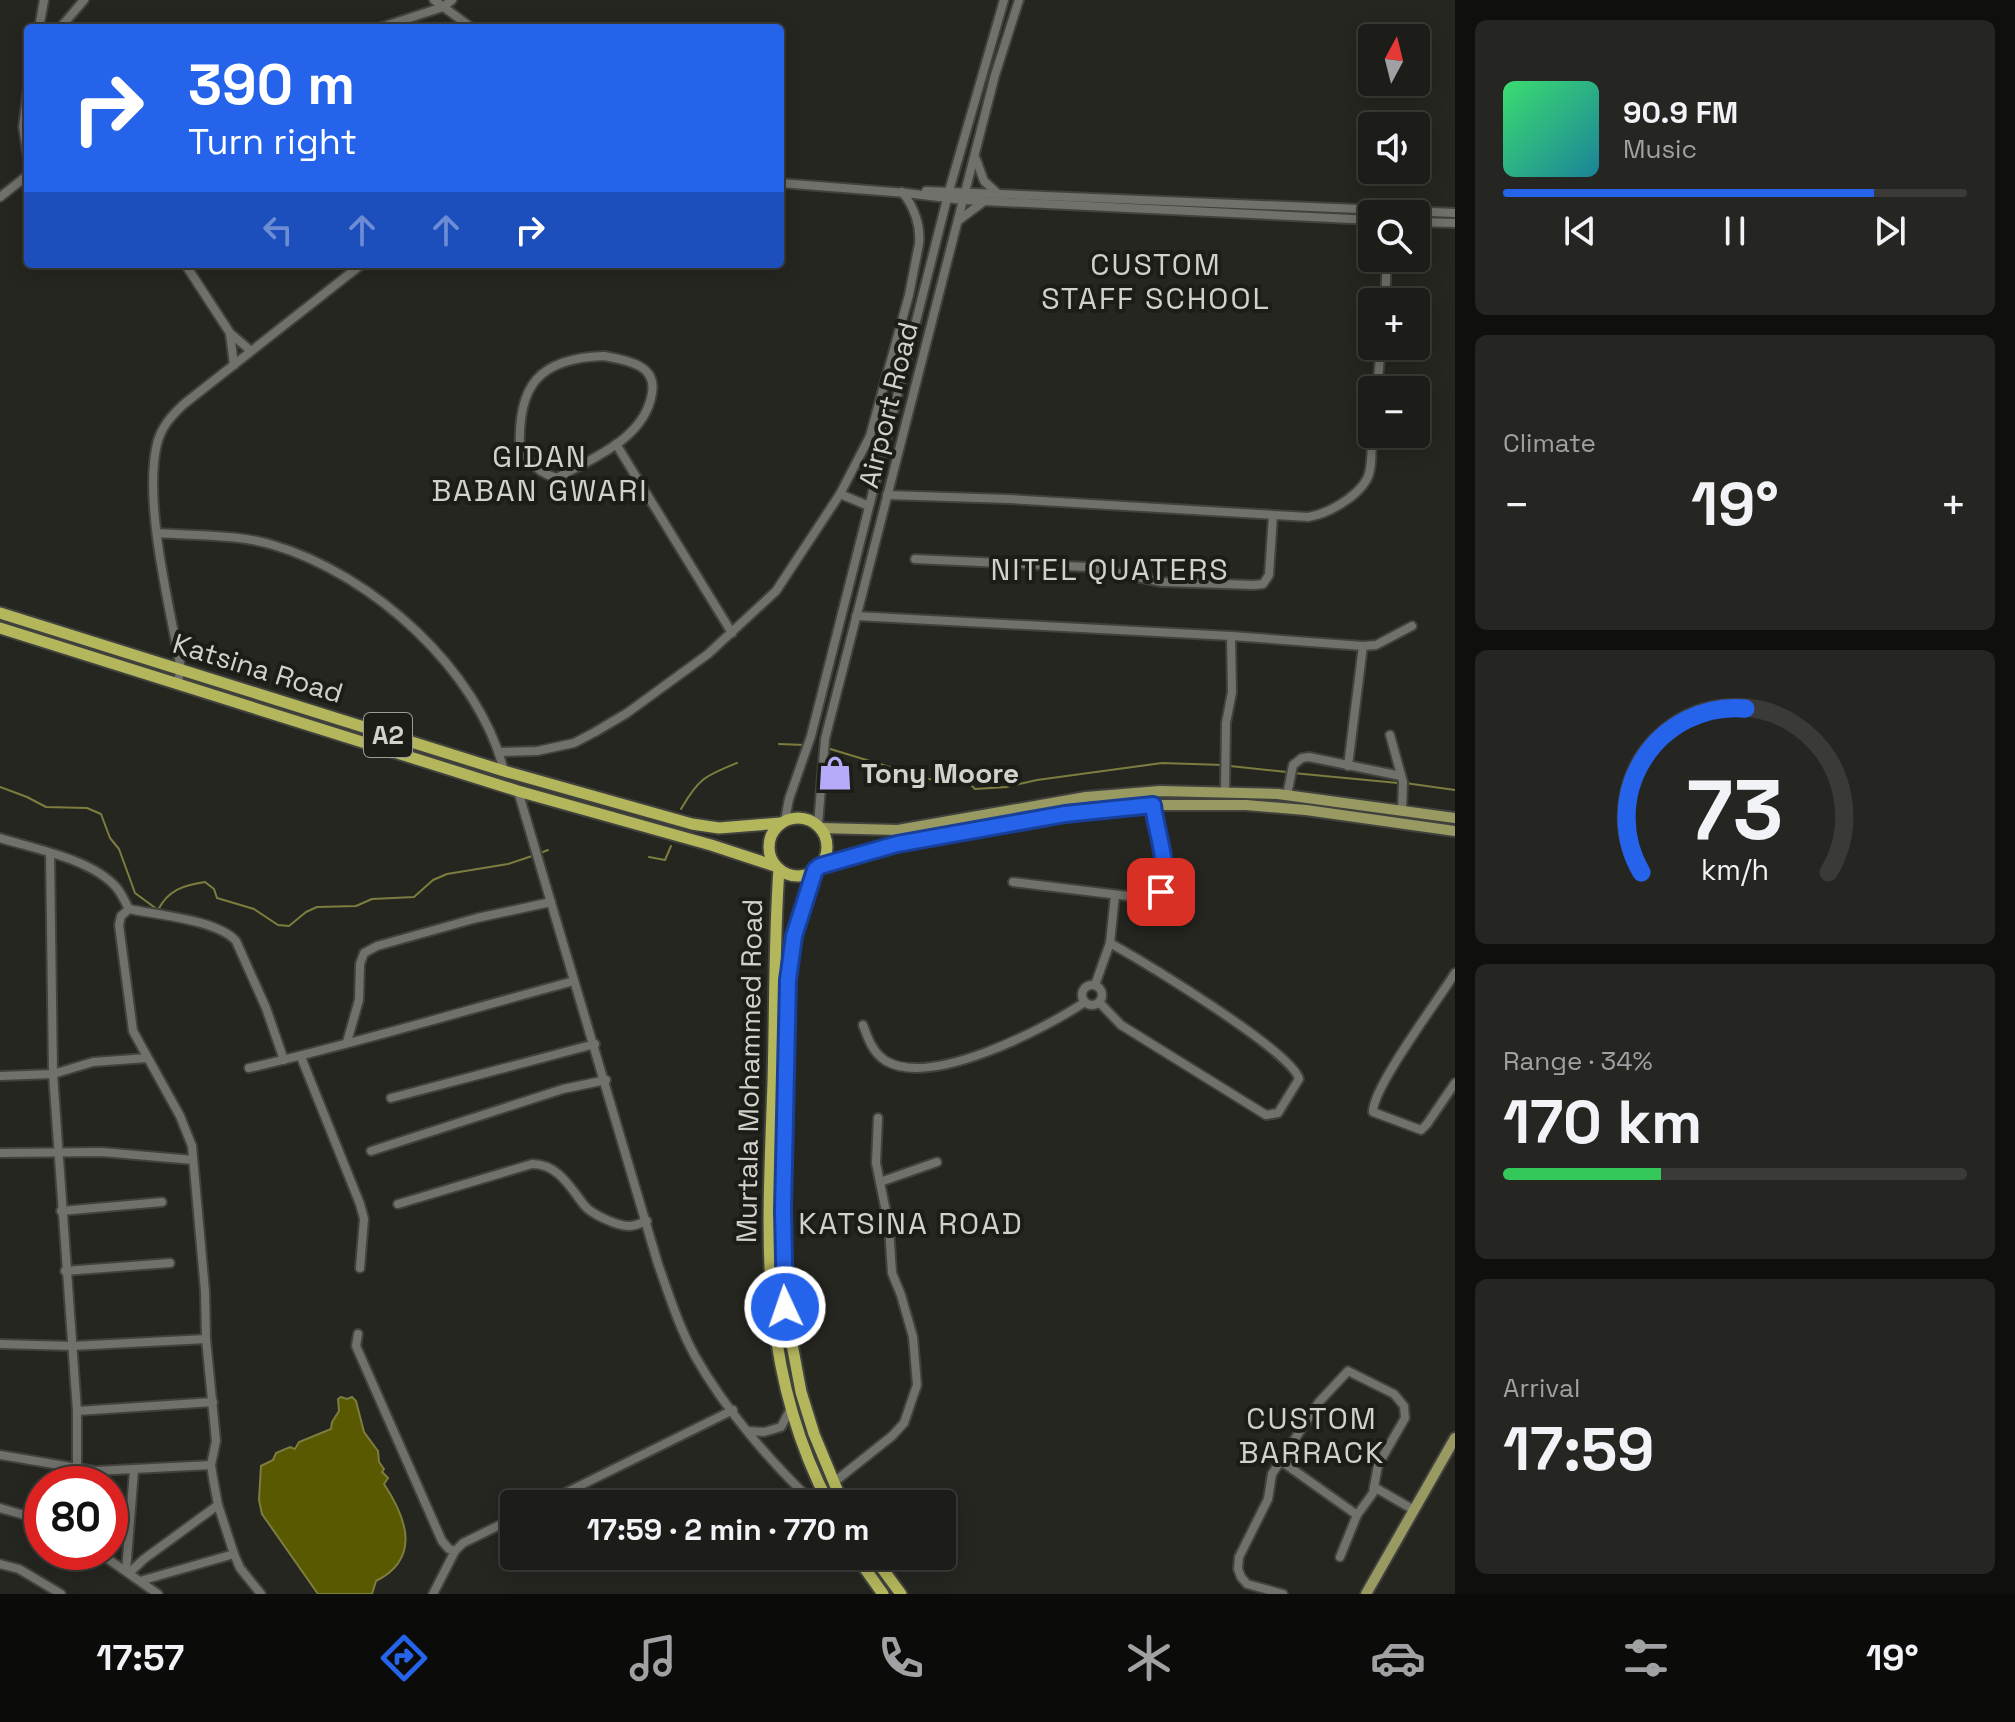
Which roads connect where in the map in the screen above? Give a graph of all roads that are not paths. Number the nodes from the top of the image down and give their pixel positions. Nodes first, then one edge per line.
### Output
1 (44, 0) edge
2 (84, 0) edge
3 (434, 0) edge
4 (452, 0) edge
5 (1004, 0) edge
6 (1019, 0) edge
7 (443, 7) junction
8 (40, 24) edge
9 (63, 24) edge
10 (391, 24) edge
11 (466, 24) edge
12 (975, 156) junction
13 (24, 178) edge
14 (784, 183) edge
15 (904, 192) junction
16 (948, 194) junction
17 (998, 194) junction
18 (965, 196) junction
19 (0, 197) edge
20 (984, 201) junction
21 (1455, 213) edge
22 (1358, 219) edge
23 (958, 220) junction
24 (1430, 222) edge
25 (1455, 223) edge
26 (188, 268) edge
27 (357, 268) edge
28 (230, 333) junction
29 (251, 351) junction
30 (234, 365) junction
31 (616, 444) junction
32 (1370, 448) edge
33 (840, 494) junction
34 (887, 495) junction
35 (869, 506) junction
36 (1273, 515) junction
37 (158, 533) junction
38 (915, 559) dead end
39 (0, 613) edge
40 (856, 616) junction
41 (1412, 626) dead end
42 (0, 628) edge
43 (732, 633) junction
44 (1231, 636) junction
45 (1363, 646) junction
46 (181, 669) junction
47 (177, 684) junction
48 (1390, 735) dead end
49 (499, 752) junction
50 (1348, 766) junction
51 (504, 771) junction
52 (1402, 782) junction
53 (518, 791) junction
54 (1225, 791) junction
55 (1287, 795) junction
56 (1153, 805) junction
57 (1402, 810) junction
58 (1455, 818) edge
59 (783, 822) junction
60 (819, 826) junction
61 (1455, 831) edge
62 (0, 838) edge
63 (50, 853) junction
64 (777, 867) junction
65 (818, 868) junction
66 (1013, 882) dead end
67 (1115, 895) junction
68 (551, 902) junction
69 (129, 909) junction
70 (1110, 943) junction
71 (1454, 978) edge
72 (574, 981) junction
73 (1095, 985) junction
74 (1085, 1002) junction
75 (1099, 1002) junction
76 (863, 1025) dead end
77 (347, 1042) junction
78 (595, 1044) junction
79 (301, 1057) junction
80 (147, 1058) junction
81 (284, 1060) junction
82 (249, 1068) dead end
83 (53, 1074) junction
84 (0, 1076) edge
85 (606, 1080) junction
86 (1455, 1083) edge
87 (391, 1098) dead end
88 (878, 1118) dead end
89 (57, 1151) junction
90 (371, 1151) dead end
91 (0, 1153) edge
92 (193, 1160) junction
93 (937, 1162) dead end
94 (880, 1182) junction
95 (162, 1202) dead end
96 (398, 1204) dead end
97 (61, 1211) junction
98 (647, 1221) junction
99 (170, 1263) dead end
100 (360, 1268) dead end
101 (65, 1271) junction
102 (358, 1334) dead end
103 (206, 1339) junction
104 (0, 1344) edge
105 (72, 1346) junction
106 (213, 1402) junction
107 (733, 1410) junction
108 (790, 1410) junction
109 (77, 1411) junction
110 (748, 1431) junction
111 (1455, 1438) edge
112 (0, 1455) edge
113 (1281, 1461) junction
114 (211, 1465) junction
115 (57, 1466) edge
116 (73, 1466) edge
117 (128, 1470) edge
118 (134, 1470) junction
119 (833, 1483) junction
120 (1374, 1487) junction
121 (571, 1490) edge
122 (802, 1490) edge
123 (823, 1490) edge
124 (836, 1490) edge
125 (218, 1505) junction
126 (0, 1508) edge
127 (1414, 1510) junction
128 (24, 1515) edge
129 (1357, 1515) junction
130 (500, 1525) edge
131 (455, 1551) junction
132 (234, 1554) junction
133 (1340, 1557) dead end
134 (0, 1564) edge
135 (124, 1570) edge
136 (866, 1570) edge
137 (883, 1570) edge
138 (127, 1572) junction
139 (140, 1581) junction
140 (61, 1594) edge
141 (158, 1594) edge
142 (261, 1594) edge
143 (433, 1594) edge
144 (883, 1594) edge
145 (901, 1594) edge
146 (1283, 1594) edge
147 (1366, 1594) edge

1 - 8 street
2 - 9 street
3 - 7 street
4 - 7 street
5 - 16 street, Airport Road
6 - 12 street, Airport Road
7 - 10 street
7 - 11 street
12 - 17 street
12 - 18 street, Airport Road
13 - 19 street
14 - 15 street
15 - 16 street
15 - 33 street
16 - 18 street
16 - 35 street, Airport Road
17 - 18 street
17 - 21 street
18 - 20 street
18 - 23 street, Airport Road
20 - 22 street
20 - 23 street
23 - 34 street, Airport Road
24 - 25 street
26 - 28 street
27 - 29 street
28 - 29 street
28 - 30 street
29 - 30 street
30 - 37 street
31 - 31 street
31 - 43 street
32 - 36 street
33 - 35 street
33 - 43 street
34 - 36 street
34 - 40 street, Airport Road
35 - 59 street, Airport Road
36 - 38 street
37 - 46 street
37 - 49 street
39 - 46 highway, Katsina Road / A2
40 - 44 street
40 - 60 street, Airport Road
41 - 45 street
42 - 47 highway, Katsina Road / A2
43 - 49 street
44 - 45 street
44 - 54 street
45 - 50 street
46 - 47 street
46 - 51 highway, Katsina Road / A2
47 - 53 highway, Katsina Road / A2
48 - 52 street
49 - 51 street
50 - 52 street
50 - 55 street
51 - 59 highway, Katsina Road / A2
52 - 57 street
53 - 64 highway, Katsina Road / A2
53 - 68 street
54 - 55 main road
54 - 60 main road
55 - 57 main road
56 - 61 main road
56 - 65 main road
56 - 67 street
57 - 58 main road
59 - 60 highway, A2
59 - 64 highway
60 - 65 highway
62 - 63 street
63 - 69 street
63 - 83 street
64 - 65 highway, A2
64 - 108 highway, Murtala Mohammed Road
65 - 119 highway, Murtala Mohammed Road
66 - 67 street
67 - 70 street
68 - 72 street
68 - 77 street
69 - 80 street
69 - 81 street
70 - 73 street
70 - 75 street
71 - 86 street
72 - 77 street
72 - 78 street
73 - 74 street
73 - 75 street
74 - 75 street
74 - 76 street
77 - 79 street
78 - 85 street
78 - 87 street
79 - 81 street
79 - 100 street
80 - 83 street
80 - 92 street
81 - 82 street
83 - 84 street
83 - 89 street
85 - 90 street
85 - 98 street
88 - 94 street
89 - 91 street
89 - 92 street
89 - 97 street
92 - 103 street
93 - 94 street
94 - 119 street
95 - 97 street
96 - 98 street
97 - 101 street
98 - 107 street
99 - 101 street
101 - 105 street
102 - 131 street
103 - 105 street
103 - 106 street
104 - 105 street
105 - 109 street
106 - 109 street
106 - 114 street
107 - 110 street
107 - 121 street
108 - 110 street
108 - 123 highway, Murtala Mohammed Road
109 - 116 street
110 - 122 street
111 - 127 main road
112 - 115 street
113 - 120 street
113 - 129 street
113 - 146 street
114 - 118 street
114 - 125 street
117 - 118 street
118 - 138 street
119 - 124 highway, Murtala Mohammed Road
120 - 127 street
120 - 129 street
125 - 132 street
125 - 138 street
126 - 128 street
127 - 147 main road
129 - 133 street
130 - 131 street
131 - 143 street
132 - 139 street
132 - 142 street
134 - 140 street
135 - 138 street
136 - 144 highway
137 - 145 highway
138 - 139 street
139 - 141 street

